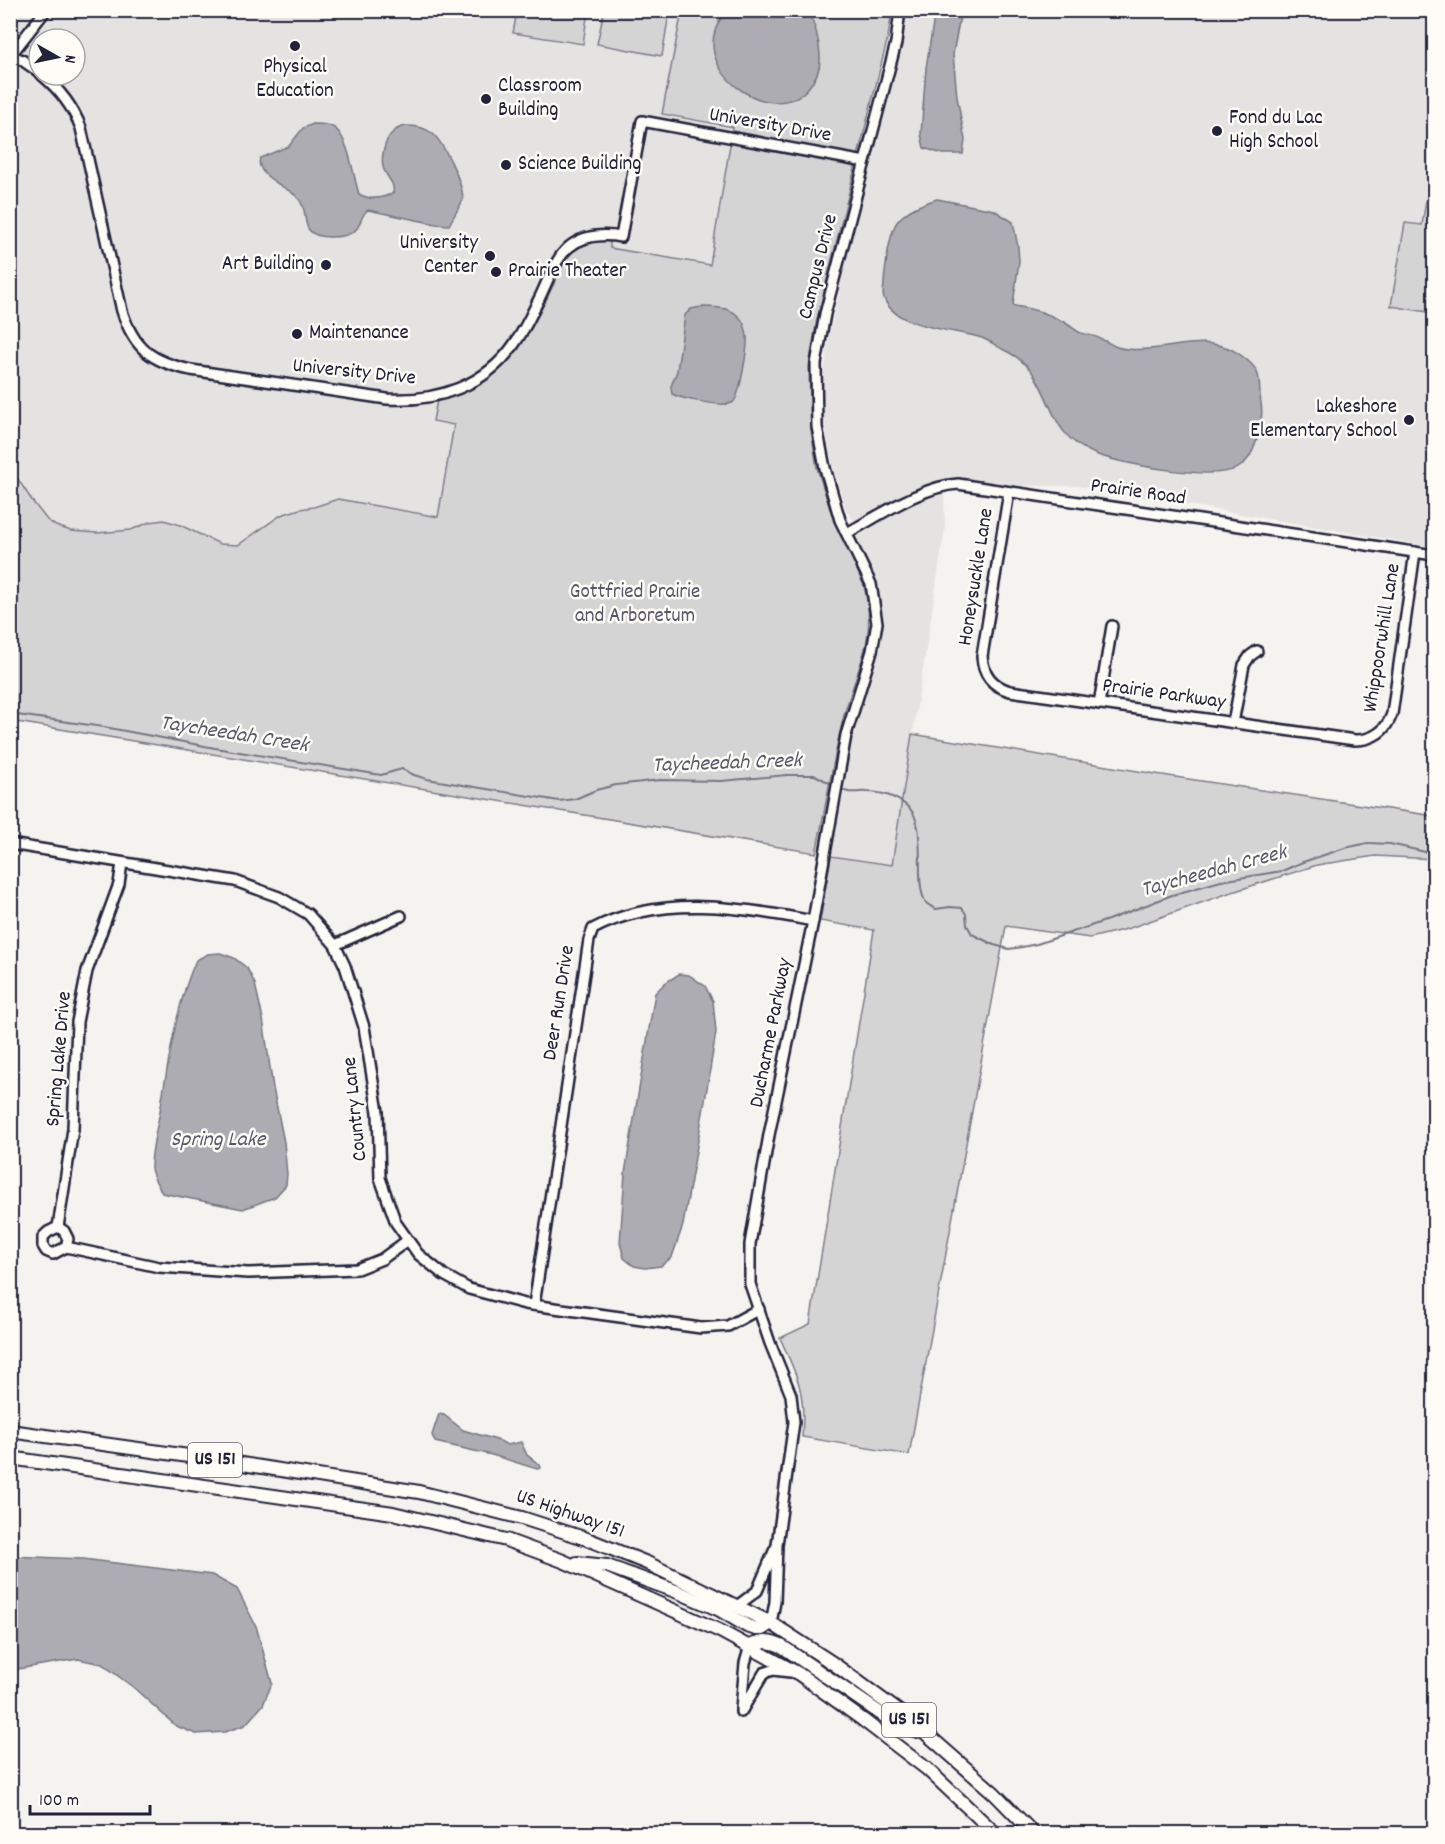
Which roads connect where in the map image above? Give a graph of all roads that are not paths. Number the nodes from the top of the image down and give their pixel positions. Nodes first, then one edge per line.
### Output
1 (46, 10) edge
2 (900, 10) edge
3 (11, 55) edge
4 (27, 64) edge
5 (55, 87) edge
6 (865, 162) junction
7 (1009, 492) junction
8 (847, 533) junction
9 (1415, 552) junction
10 (1434, 555) edge
11 (1112, 626) dead end
12 (1257, 651) dead end
13 (983, 667) joint
14 (1099, 704) junction
15 (1233, 723) junction
16 (1351, 739) joint
17 (10, 844) edge
18 (122, 863) junction
19 (400, 916) dead end
20 (813, 921) junction
21 (335, 945) junction
22 (58, 1227) junction
23 (408, 1240) junction
24 (66, 1247) junction
25 (534, 1305) junction
26 (759, 1309) junction
27 (10, 1426) edge
28 (10, 1431) edge
29 (58, 1438) junction
30 (10, 1458) edge
31 (777, 1545) junction
32 (563, 1561) junction
33 (737, 1606) junction
34 (771, 1623) junction
35 (750, 1646) junction
36 (799, 1674) junction
37 (930, 1737) junction
38 (996, 1833) edge
39 (1034, 1833) edge

1 - 3 street
2 - 6 street, Campus Drive
3 - 4 street, University Drive
5 - 6 street, University Drive
6 - 8 street, Campus Drive
7 - 8 street, Prairie Road
7 - 9 street, Prairie Road
7 - 13 street, Honeysuckle Lane
8 - 20 street, Ducharme Parkway
9 - 10 street, Prairie Road
9 - 16 street, Whippoorwhill Lane
11 - 14 street
12 - 15 street
13 - 14 street, Prairie Parkway
14 - 15 street, Prairie Parkway
15 - 16 street, Prairie Parkway
17 - 18 street, Country Lane
18 - 21 street, Country Lane
18 - 22 street, Spring Lake Drive
19 - 21 street
20 - 25 street, Deer Run Drive
20 - 26 street, Ducharme Parkway
21 - 23 street, Country Lane
22 - 24 street
22 - 24 street, Spring Lake Drive
23 - 24 street, Spring Lake Drive
23 - 25 street, Country Lane
25 - 26 street, Country Lane
26 - 31 street, Ducharme Parkway
27 - 29 main road
28 - 29 main road, US Highway 151 / US 151
29 - 33 main road, US Highway 151 / US 151
30 - 32 main road, US 151
31 - 33 street, Ducharme Parkway
31 - 34 street, Ducharme Parkway
32 - 34 main road
32 - 35 main road, US 151
33 - 34 main road, US Highway 151 / US 151
34 - 37 main road, US Highway 151 / US 151
35 - 36 main road, US 151
35 - 36 street
35 - 37 main road
36 - 38 main road, US 151
37 - 39 main road, US Highway 151 / US 151

